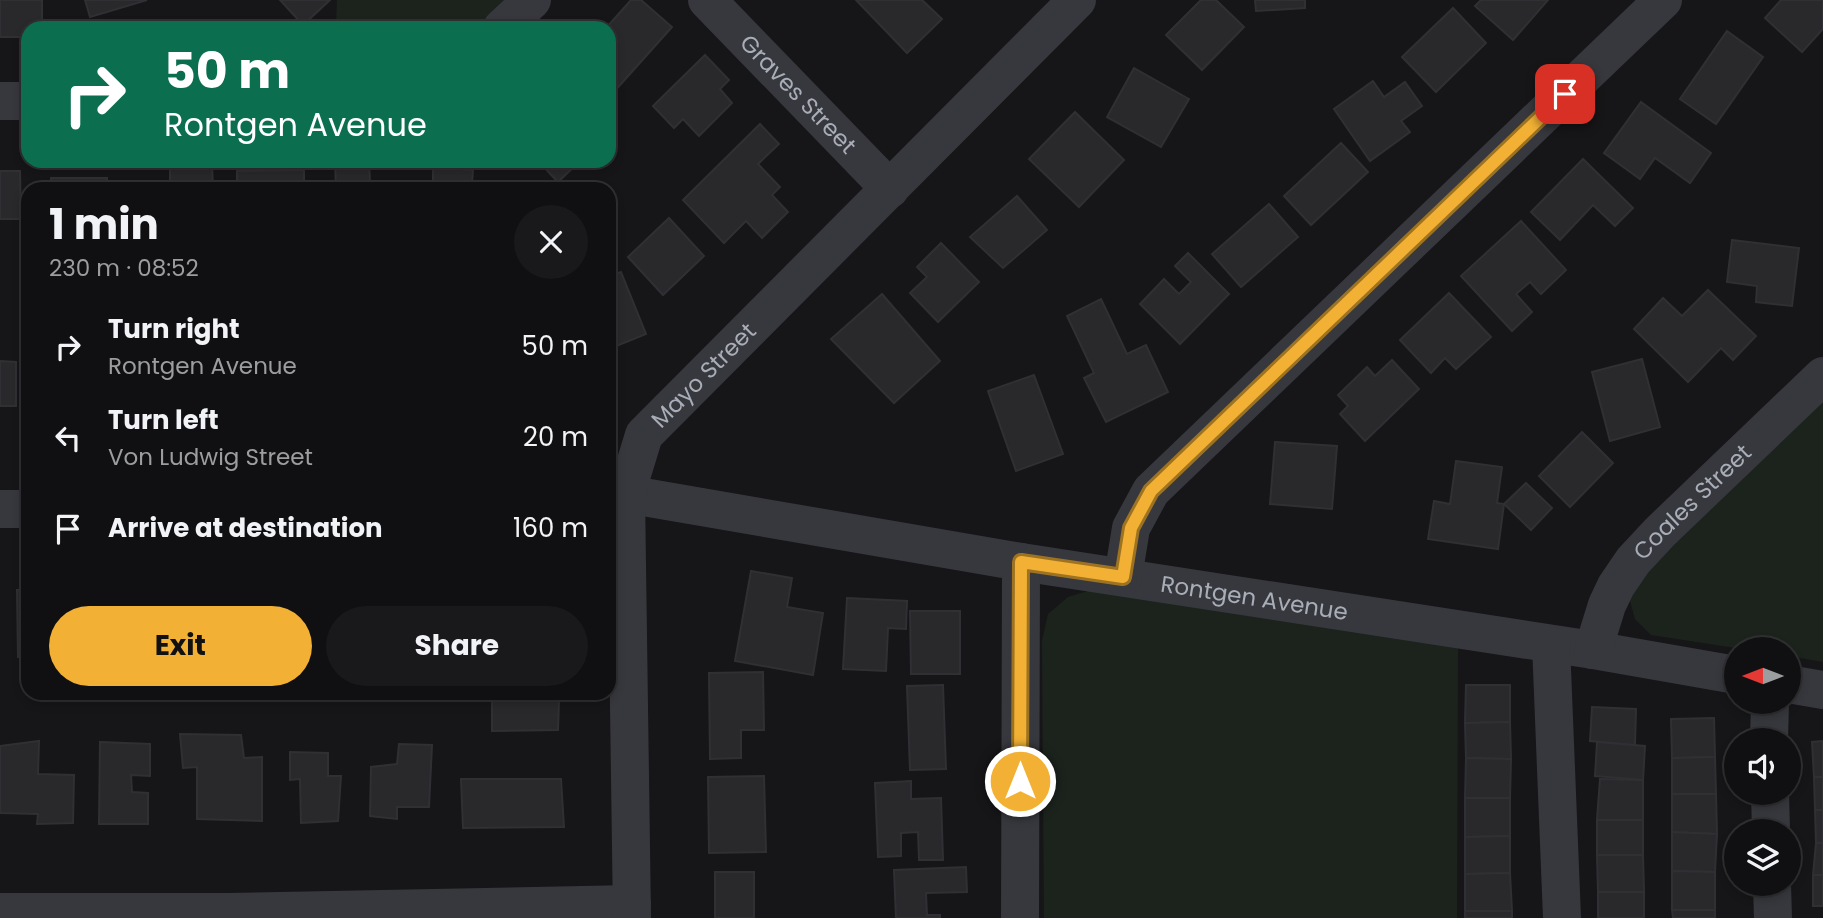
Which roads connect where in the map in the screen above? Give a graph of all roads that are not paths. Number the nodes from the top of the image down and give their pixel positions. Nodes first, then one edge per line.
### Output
1 (532, 0) edge
2 (707, 0) edge
3 (1077, 0) edge
4 (1663, 0) edge
5 (510, 21) edge
6 (0, 101) edge
7 (21, 101) edge
8 (890, 189) junction
9 (1823, 376) edge
10 (617, 495) edge
11 (0, 509) edge
12 (21, 509) edge
13 (1021, 562) junction
14 (1123, 577) junction
15 (1551, 644) junction
16 (1593, 650) junction
17 (1724, 673) edge
18 (1801, 686) edge
19 (1823, 690) edge
20 (1772, 896) edge
21 (632, 911) edge
22 (0, 912) edge
23 (229, 915) edge
24 (1020, 918) edge
25 (1562, 918) edge
26 (1773, 918) edge

1 - 5 street
2 - 8 street, Graves Street
3 - 8 street, Mayo Street
4 - 14 street
6 - 7 street
8 - 10 street, Mayo Street
9 - 16 street, Coales Street
10 - 13 street, Rontgen Avenue
10 - 21 street, Mayo Street
11 - 12 street
13 - 14 street, Rontgen Avenue
13 - 24 street
14 - 15 street, Rontgen Avenue
15 - 16 street, Rontgen Avenue
15 - 25 street
16 - 17 street, Rontgen Avenue
18 - 19 street
20 - 26 street
21 - 23 street
22 - 23 street

